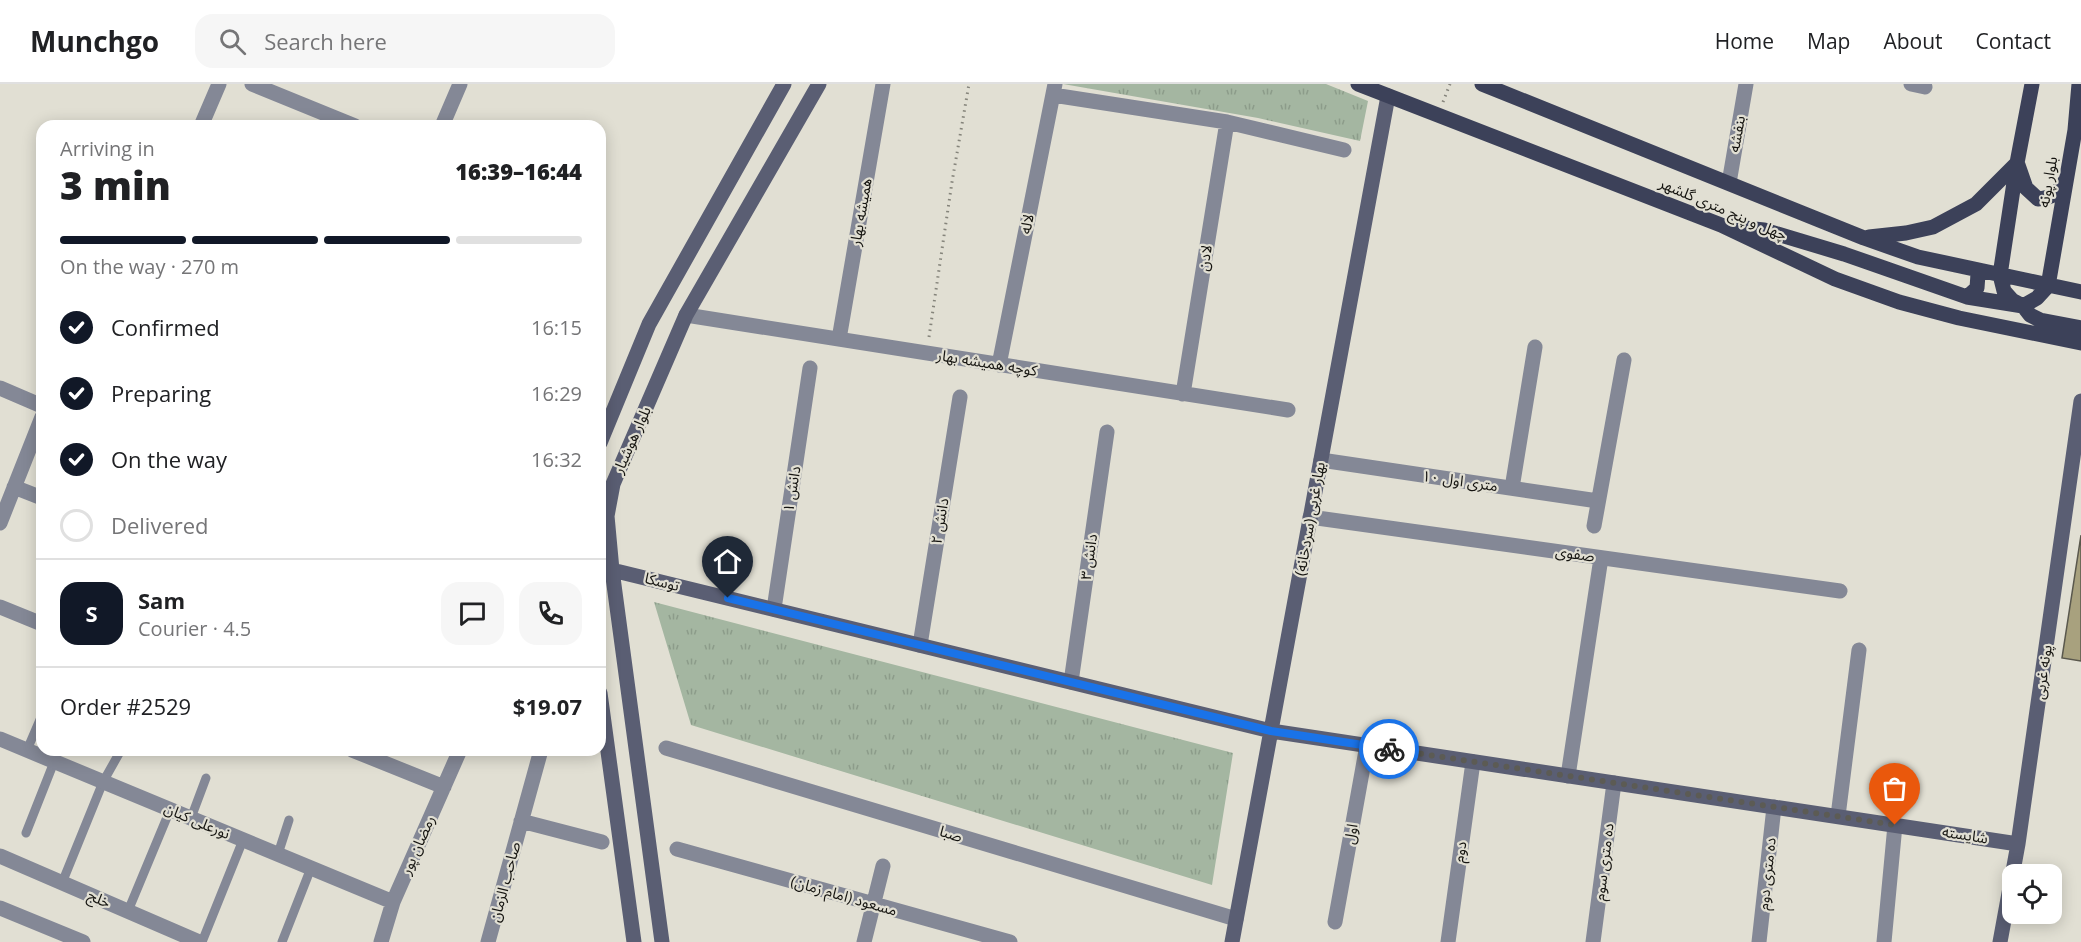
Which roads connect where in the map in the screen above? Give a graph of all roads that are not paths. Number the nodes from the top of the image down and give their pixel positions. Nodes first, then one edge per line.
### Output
1 (219, 84) edge
2 (252, 84) edge
3 (460, 84) edge
4 (784, 84) edge
5 (819, 84) edge
6 (883, 84) edge
7 (1358, 84) edge
8 (1482, 84) edge
9 (1746, 84) edge
10 (2032, 84) edge
11 (2079, 84) edge
12 (1054, 89) edge
13 (1388, 96) junction
14 (204, 120) edge
15 (340, 120) edge
16 (445, 120) edge
17 (1227, 122) junction
18 (2075, 130) junction
19 (1344, 150) dead end
20 (2017, 163) junction
21 (2081, 164) edge
22 (2067, 177) junction
23 (1729, 183) junction
24 (1721, 225) junction
25 (1864, 238) junction
26 (1974, 269) junction
27 (2000, 274) junction
28 (2048, 286) junction
29 (2081, 292) edge
30 (1967, 297) junction
31 (2023, 306) junction
32 (687, 315) junction
33 (2081, 328) edge
34 (839, 339) junction
35 (1536, 347) dead end
36 (1624, 360) dead end
37 (999, 364) junction
38 (810, 368) dead end
39 (0, 388) edge
40 (1183, 394) junction
41 (960, 397) dead end
42 (2081, 401) edge
43 (36, 403) edge
44 (1288, 411) dead end
45 (606, 428) edge
46 (1107, 432) dead end
47 (36, 434) edge
48 (1321, 460) junction
49 (14, 487) junction
50 (1512, 489) junction
51 (36, 496) edge
52 (1598, 501) junction
53 (1310, 518) junction
54 (0, 523) edge
55 (1594, 526) dead end
56 (1601, 558) junction
57 (612, 570) junction
58 (1840, 591) dead end
59 (0, 607) edge
60 (774, 609) junction
61 (36, 622) edge
62 (920, 645) junction
63 (1859, 650) dead end
64 (1071, 682) junction
65 (36, 728) edge
66 (1271, 731) junction
67 (606, 737) edge
68 (0, 739) edge
69 (1367, 745) junction
70 (666, 748) dead end
71 (27, 750) junction
72 (36, 754) edge
73 (40, 756) edge
74 (118, 756) edge
75 (367, 756) edge
76 (457, 756) edge
77 (538, 756) edge
78 (54, 762) junction
79 (1473, 762) junction
80 (1568, 776) junction
81 (206, 778) dead end
82 (103, 782) junction
83 (1614, 783) junction
84 (444, 788) junction
85 (1774, 807) junction
86 (170, 810) junction
87 (1838, 816) junction
88 (191, 818) junction
89 (289, 820) dead end
90 (521, 821) junction
91 (1895, 825) junction
92 (26, 833) dead end
93 (243, 840) junction
94 (602, 842) dead end
95 (2018, 844) junction
96 (677, 849) dead end
97 (278, 854) junction
98 (0, 856) edge
99 (883, 866) dead end
100 (311, 868) junction
101 (62, 883) junction
102 (393, 902) junction
103 (874, 905) junction
104 (0, 909) edge
105 (128, 911) junction
106 (1236, 919) junction
107 (1335, 922) dead end
108 (83, 942) edge
109 (200, 942) edge
110 (282, 942) edge
111 (381, 942) edge
112 (488, 942) edge
113 (634, 942) edge
114 (662, 942) edge
115 (864, 942) edge
116 (1010, 942) edge
117 (1232, 942) edge
118 (1448, 942) edge
119 (1593, 942) edge
120 (1759, 942) edge
121 (1884, 942) edge
122 (2000, 942) edge

1 - 14 street
2 - 15 street
3 - 16 street
4 - 45 street, بلوار هوشیار
5 - 32 street, بلوار هوشیار
6 - 34 street, همیشه بهار
7 - 13 main road, چهل و پنج متری گلشهر
8 - 23 main road, چهل و پنج متری گلشهر
9 - 23 street, بنفشه
10 - 20 main road
11 - 18 main road, بلوار پونه
12 - 17 street
12 - 37 street, لاله
13 - 24 main road, چهل و پنج متری گلشهر
13 - 48 street, بهار غربی (سردخانه)
17 - 19 street
17 - 40 street, لادن
18 - 21 main road
18 - 22 main road, بلوار پونه
20 - 22 main road
20 - 25 main road
20 - 27 main road
22 - 28 main road, بلوار پونه
23 - 25 main road, چهل و پنج متری گلشهر
24 - 30 main road
24 - 33 main road, چهل و پنج متری گلشهر
25 - 26 main road, چهل و پنج متری گلشهر
26 - 27 main road, چهل و پنج متری گلشهر
26 - 30 main road
27 - 28 main road, چهل و پنج متری گلشهر
27 - 31 main road
28 - 29 main road, چهل و پنج متری گلشهر
28 - 31 main road
30 - 31 main road
31 - 33 main road
32 - 34 street, کوچه همیشه بهار
32 - 57 street, بلوار هوشیار
34 - 37 street, کوچه همیشه بهار
35 - 50 street
36 - 52 street
37 - 40 street, کوچه همیشه بهار
38 - 60 street, دانش ۱
39 - 43 street
40 - 44 street, کوچه همیشه بهار
41 - 62 street, دانش ۲
42 - 95 street, پونه غربی
46 - 64 street, دانش ۳
47 - 49 street
48 - 50 street, ۱۰ متری اول
48 - 53 street, بهار غربی (سردخانه)
49 - 51 street
49 - 54 street
50 - 52 street, ۱۰ متری اول
52 - 55 street
53 - 56 street, صفوی
53 - 66 street, بهار غربی (سردخانه)
56 - 58 street, صفوی
56 - 80 street
57 - 60 street, توسکا
57 - 114 street, بلوار هوشیار
59 - 61 street
60 - 62 street, توسکا
62 - 64 street, توسکا
63 - 87 street
64 - 66 street, توسکا
65 - 71 lane
66 - 69 street, شایسته
66 - 106 street, بهار غربی (سردخانه)
67 - 113 street
68 - 71 street, نورعلی کیان
69 - 79 street, شایسته
69 - 107 street, اول
70 - 106 street, صبا
71 - 72 street, نورعلی کیان
73 - 78 street, نورعلی کیان
74 - 82 lane
75 - 84 street
76 - 84 street, رمضان پور
77 - 90 street, صاحب الزمان
78 - 82 street, نورعلی کیان
78 - 92 lane
79 - 80 street, شایسته
79 - 118 street, دوم
80 - 83 street, شایسته
81 - 88 lane
82 - 86 street, نورعلی کیان
82 - 101 lane
83 - 85 street, شایسته
83 - 119 street, ده متری سوم
84 - 102 street, رمضان پور
85 - 87 street, شایسته
85 - 120 street, ده متری دوم
86 - 88 street, نورعلی کیان
86 - 105 lane
87 - 91 street, شایسته
88 - 93 street, نورعلی کیان
89 - 97 lane
90 - 94 street, صاحب الزمان
90 - 112 street, صاحب الزمان
91 - 95 street, شایسته
91 - 121 street
93 - 97 street, نورعلی کیان
93 - 109 lane
95 - 122 street, پونه غربی
96 - 103 street, مسعود (امام زمان)
97 - 100 street, نورعلی کیان
98 - 101 street, خلج
99 - 103 street
100 - 102 street, نورعلی کیان
100 - 110 lane
101 - 105 street, خلج
102 - 111 street, رمضان پور
103 - 115 street
103 - 116 street, مسعود (امام زمان)
104 - 108 street
105 - 109 street, خلج
106 - 117 street, بهار غربی (سردخانه)

